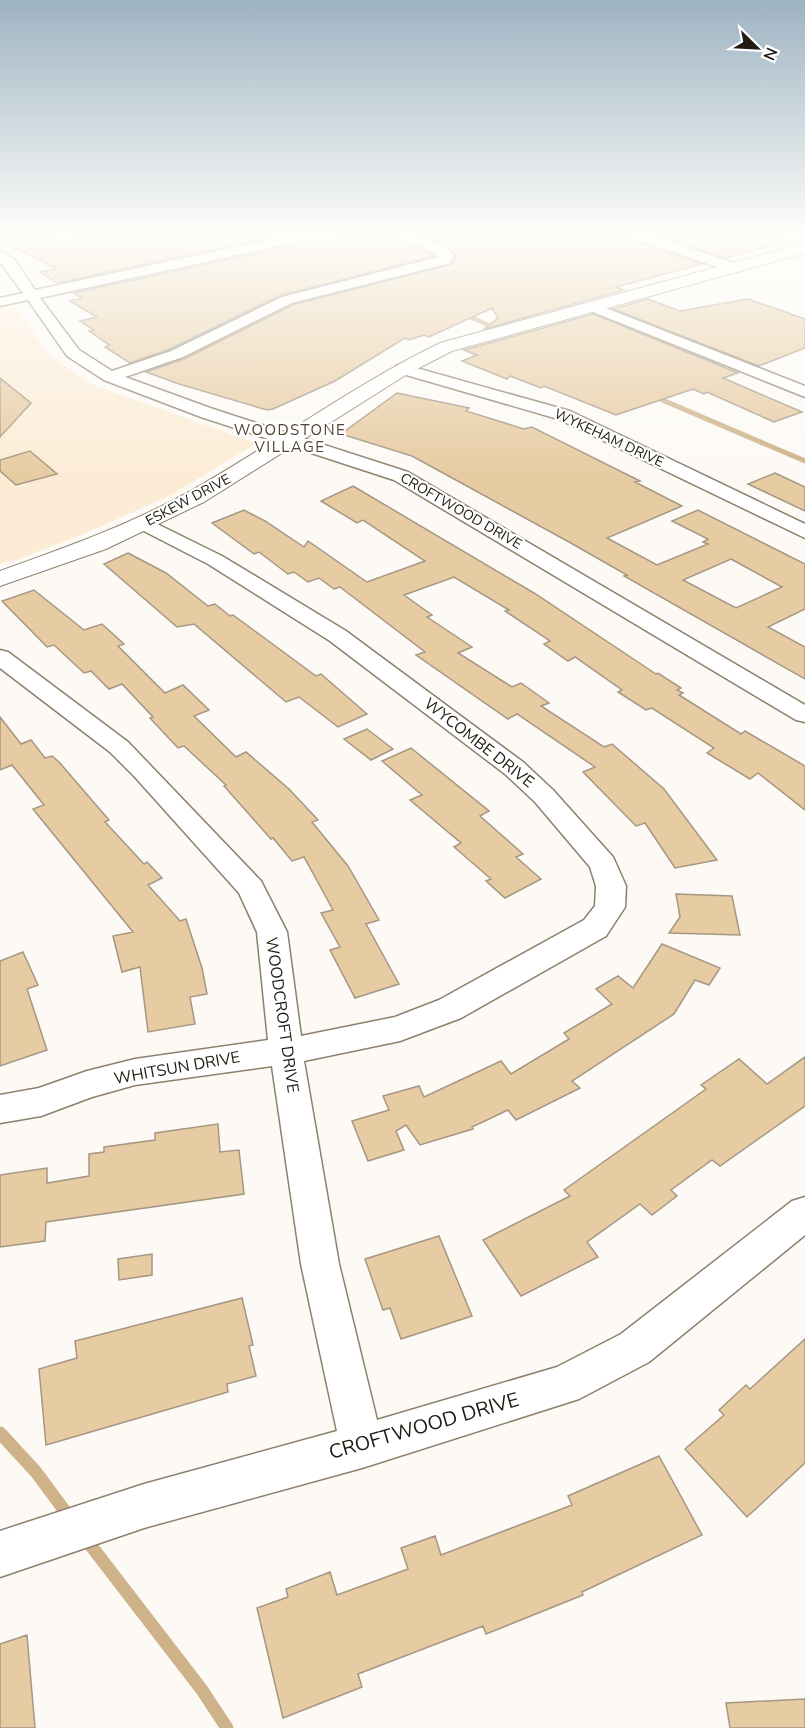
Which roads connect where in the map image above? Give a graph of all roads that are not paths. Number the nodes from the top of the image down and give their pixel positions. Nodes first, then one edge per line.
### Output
1 (44, 316) edge
2 (255, 316) edge
3 (561, 316) edge
4 (615, 316) edge
5 (402, 369) junction
6 (794, 371) dead end
7 (110, 377) junction
8 (771, 378) junction
9 (805, 392) edge
10 (289, 440) junction
11 (145, 524) junction
12 (805, 532) edge
13 (0, 579) edge
14 (0, 657) edge
15 (805, 715) edge
16 (286, 1051) junction
17 (0, 1109) edge
18 (805, 1213) edge
19 (362, 1446) junction
20 (17, 1549) edge

1 - 7 street, CROFTWOOD DRIVE
2 - 7 street
3 - 5 street, ESKEW DRIVE
4 - 8 street
5 - 10 street, ESKEW DRIVE
5 - 12 street, WYKEHAM DRIVE
6 - 8 street
7 - 10 street, CROFTWOOD DRIVE
8 - 9 street
10 - 11 street, ESKEW DRIVE
10 - 15 street, CROFTWOOD DRIVE
11 - 13 street, ESKEW DRIVE
11 - 16 street, WYCOMBE DRIVE
14 - 16 street, WOODCROFT DRIVE
16 - 17 street, WHITSUN DRIVE
16 - 19 street, WOODCROFT DRIVE
18 - 19 street, CROFTWOOD DRIVE
19 - 20 street, CROFTWOOD DRIVE

